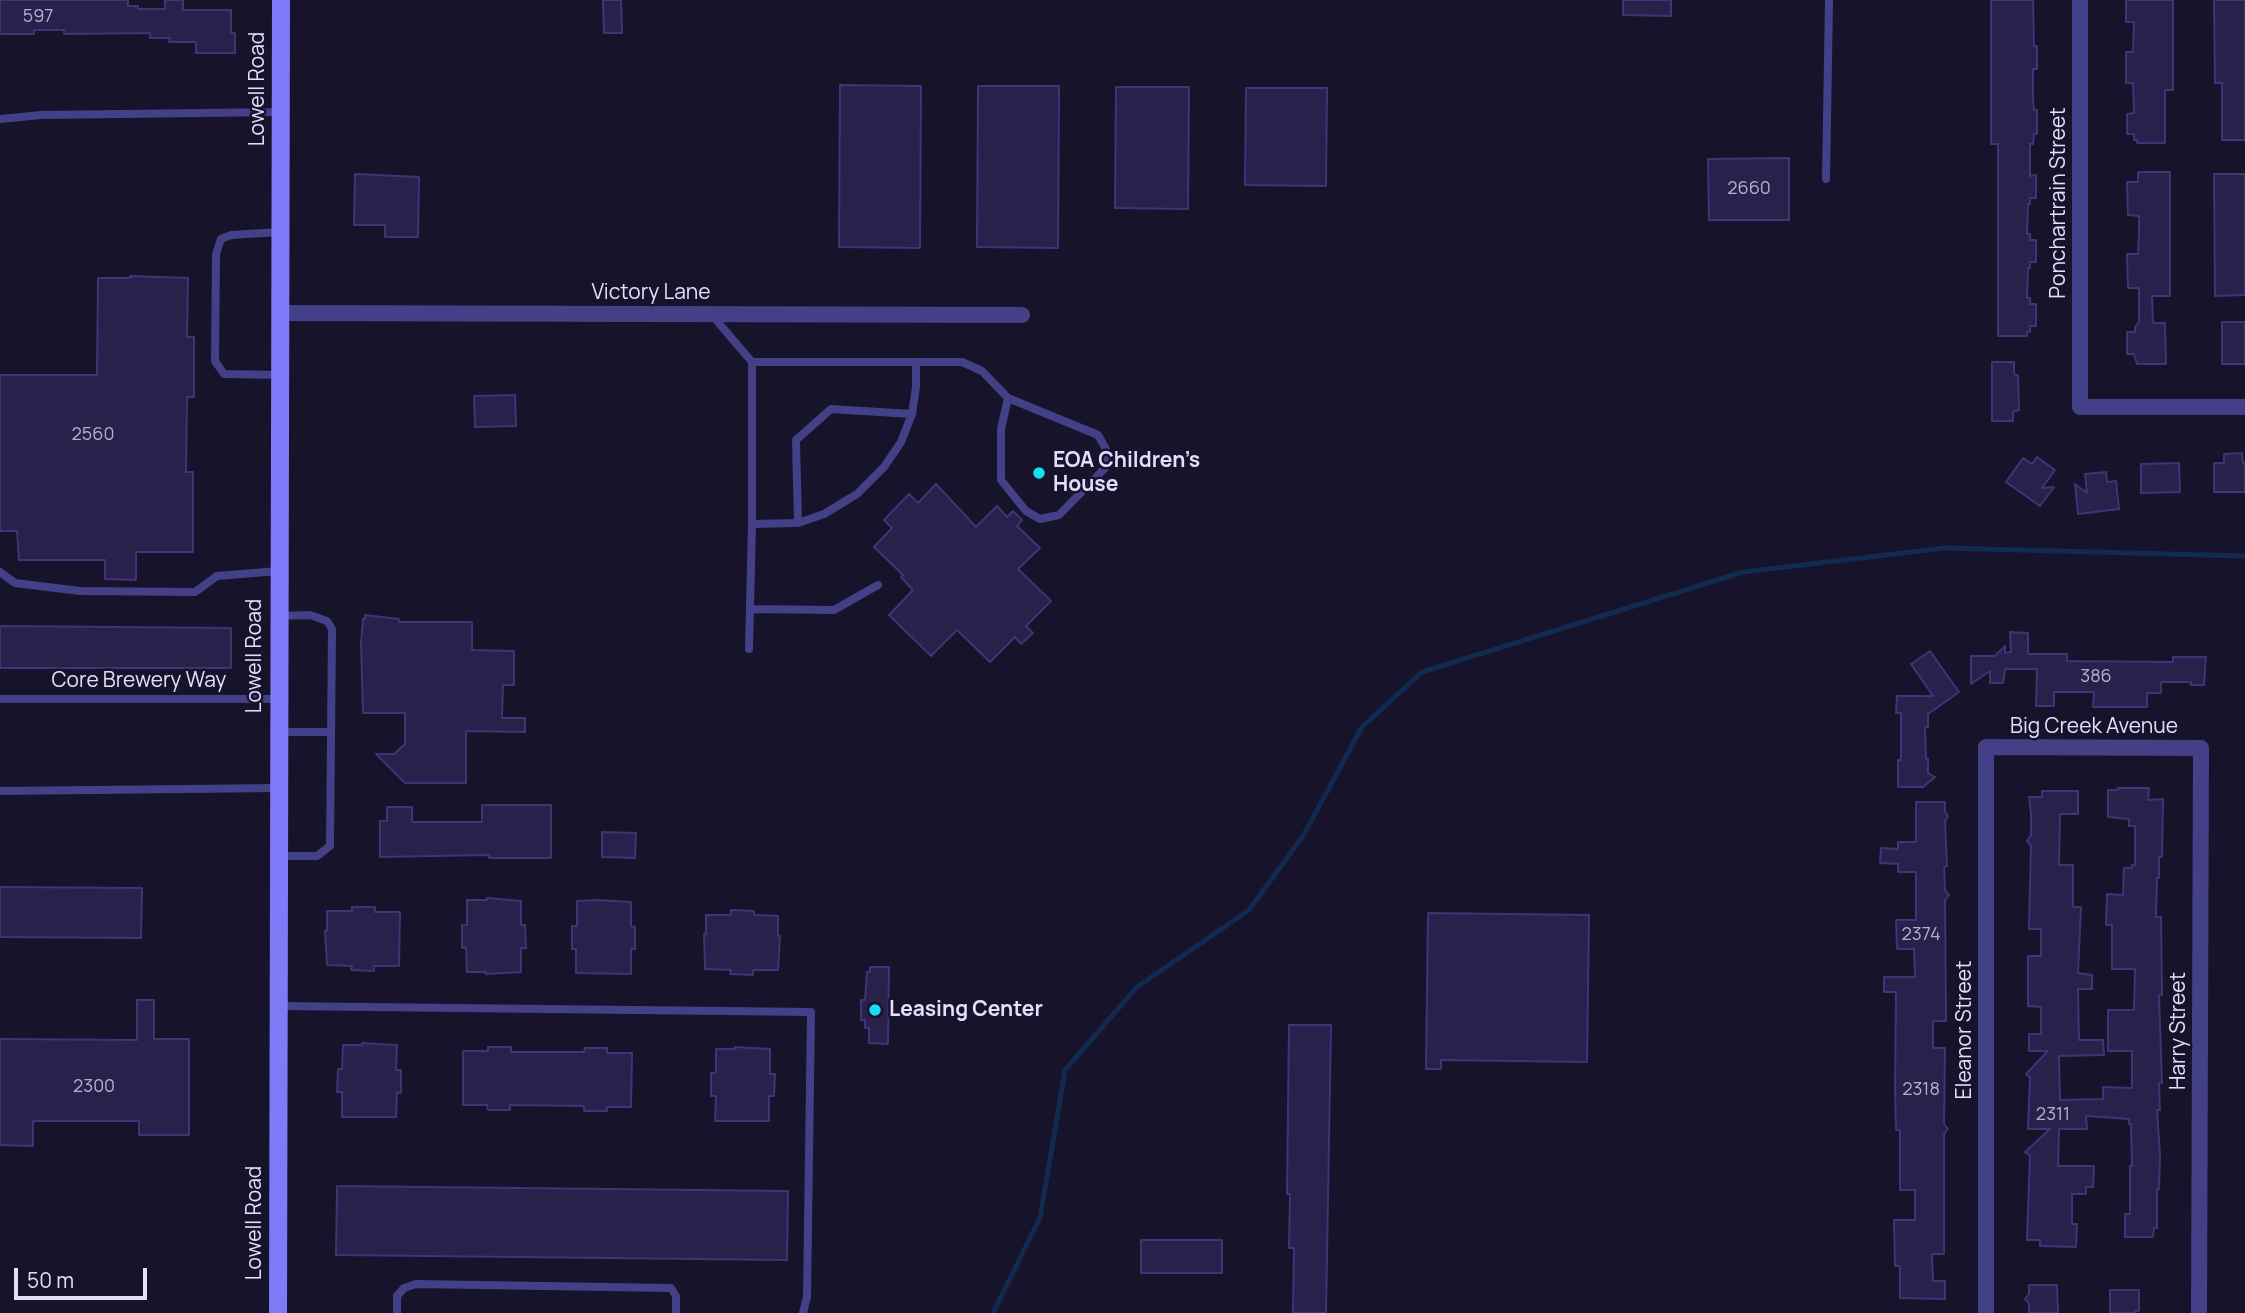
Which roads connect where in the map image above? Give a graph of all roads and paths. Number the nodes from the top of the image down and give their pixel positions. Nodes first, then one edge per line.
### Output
1 (281, 0) edge
2 (1829, 0) edge
3 (2080, 0) edge
4 (281, 113) junction
5 (0, 119) edge
6 (1826, 179) dead end
7 (280, 232) junction
8 (280, 313) junction
9 (711, 314) junction
10 (1023, 314) dead end
11 (752, 362) junction
12 (916, 362) junction
13 (279, 376) junction
14 (1008, 398) junction
15 (2245, 407) edge
16 (912, 414) junction
17 (798, 523) junction
18 (752, 524) junction
19 (278, 571) junction
20 (0, 572) edge
21 (878, 585) dead end
22 (750, 609) junction
23 (278, 616) junction
24 (749, 649) dead end
25 (0, 699) edge
26 (278, 699) junction
27 (331, 732) junction
28 (278, 733) junction
29 (1986, 747) joint
30 (2201, 748) joint
31 (277, 788) junction
32 (0, 791) edge
33 (277, 856) junction
34 (278, 1006) junction
35 (278, 1313) edge
36 (397, 1313) edge
37 (676, 1313) edge
38 (803, 1313) edge
39 (1986, 1313) edge
40 (2199, 1313) edge

1 - 4 street, Lowell Road
2 - 6 lane
3 - 15 street, Ponchartrain Street
4 - 5 lane
4 - 7 street, Lowell Road
7 - 8 street, Lowell Road
7 - 13 lane
8 - 9 street, Victory Lane
8 - 13 street, Lowell Road
9 - 10 street, Victory Lane
9 - 11 lane
11 - 12 lane
11 - 18 lane
12 - 14 lane
12 - 16 lane
13 - 19 street, Lowell Road
14 - 14 lane
16 - 17 lane
16 - 17 lane
17 - 18 lane
18 - 22 lane
19 - 20 lane
19 - 23 street, Lowell Road
21 - 22 lane
22 - 24 lane
23 - 26 street, Lowell Road
23 - 27 lane
25 - 26 lane, Core Brewery Way
26 - 28 street, Lowell Road
27 - 28 lane
27 - 33 lane
28 - 31 street, Lowell Road
29 - 30 street, Big Creek Avenue
29 - 39 street, Eleanor Street
30 - 40 street, Harry Street
31 - 32 lane
31 - 33 street, Lowell Road
33 - 34 street, Lowell Road
34 - 35 street, Lowell Road
34 - 38 lane
36 - 37 lane

